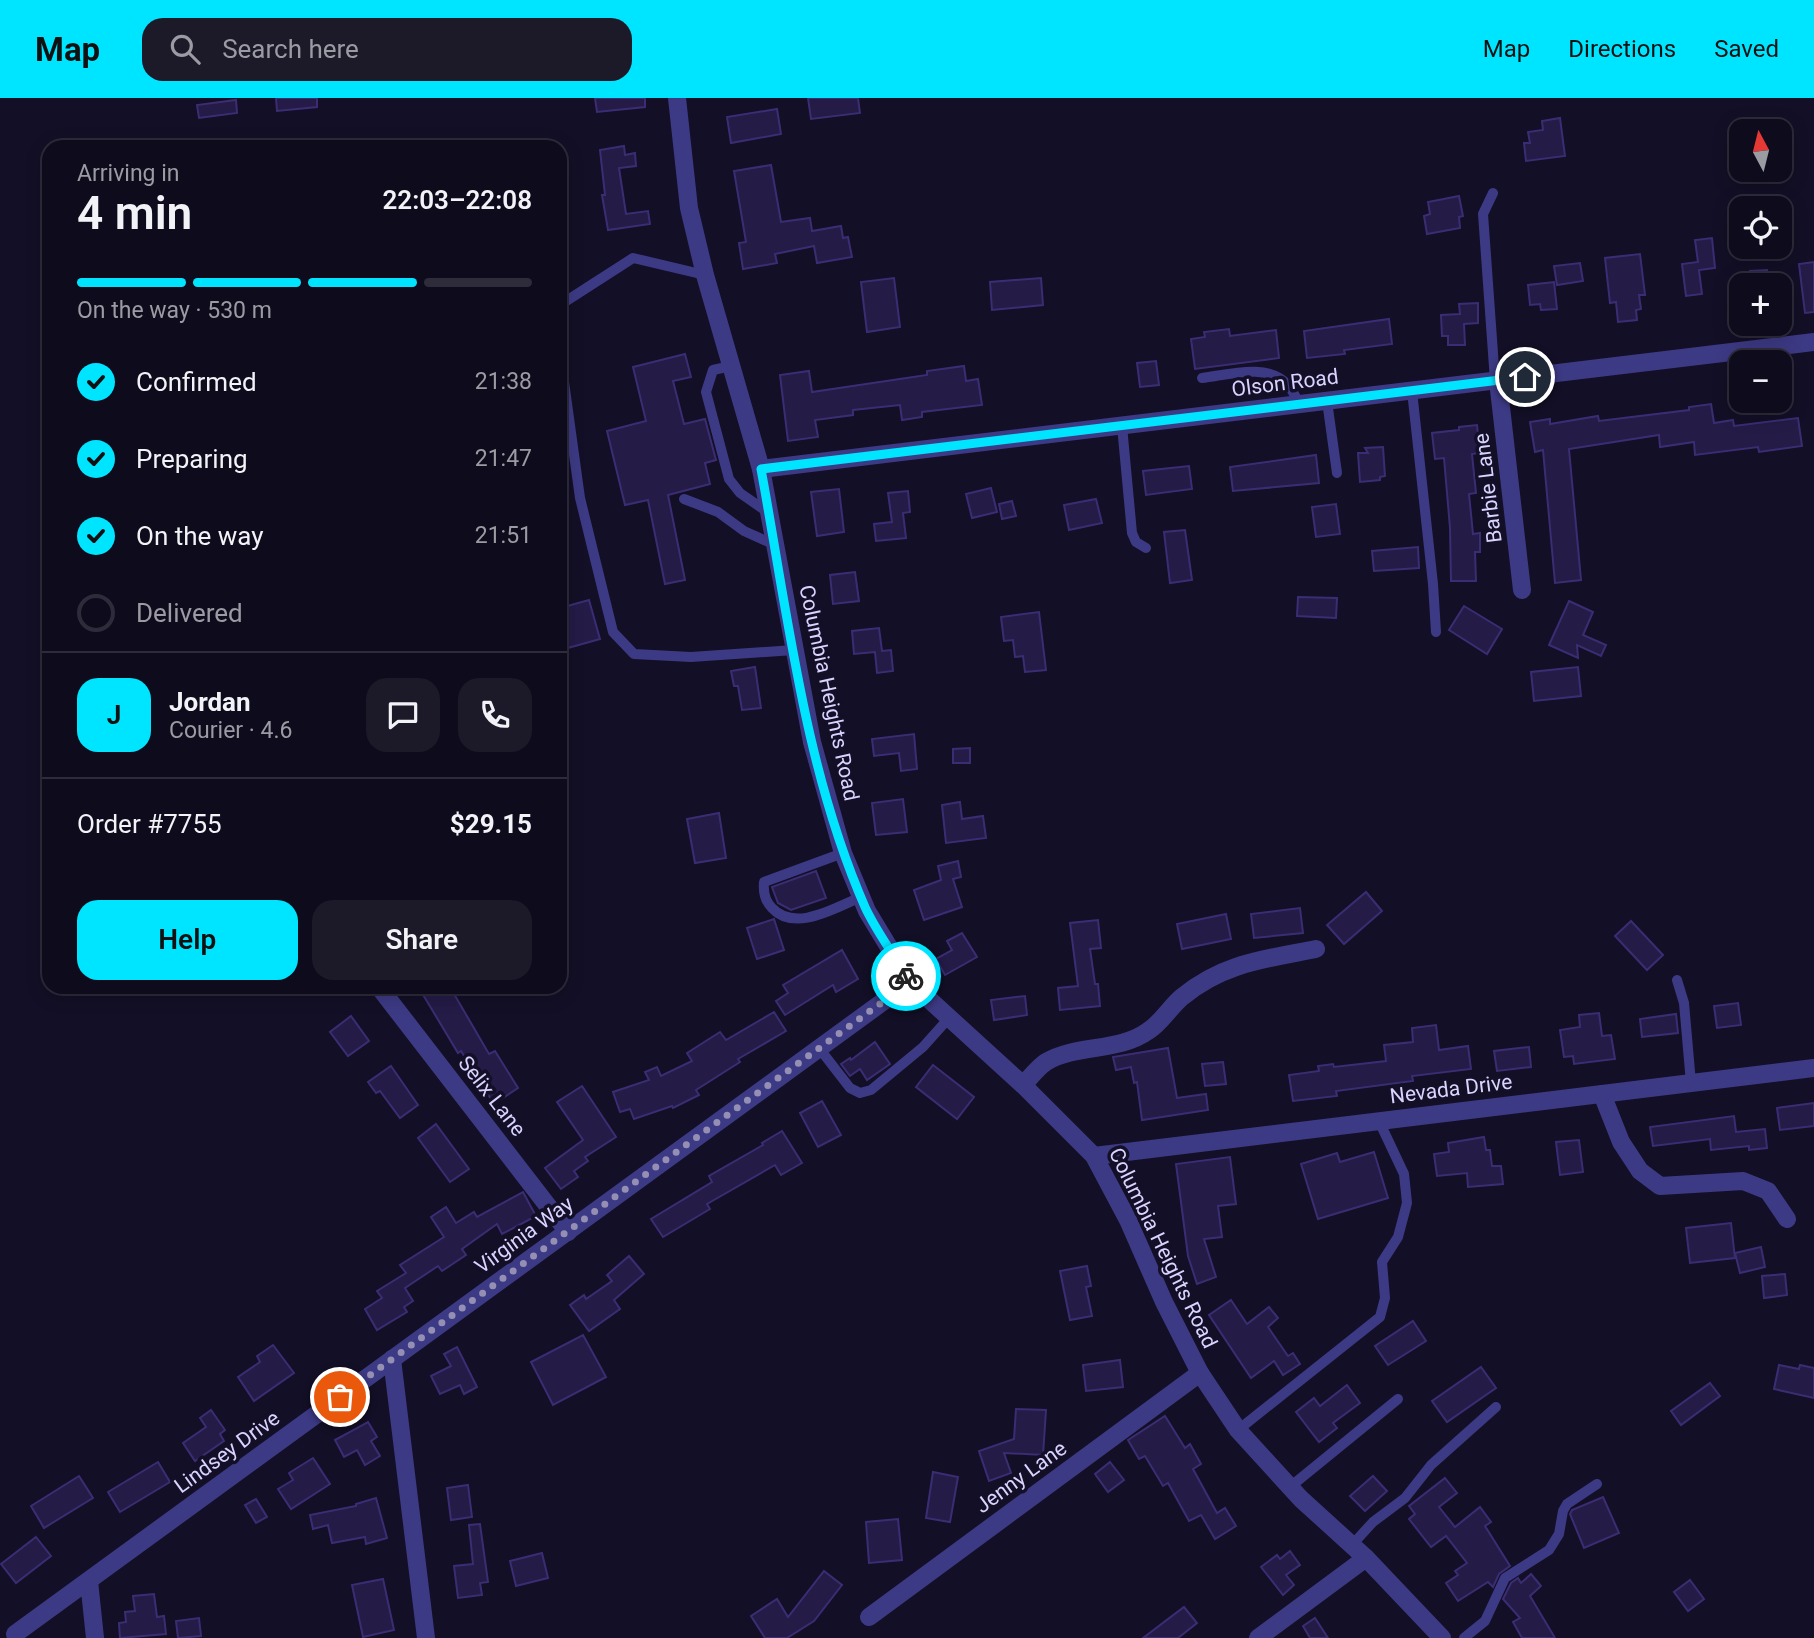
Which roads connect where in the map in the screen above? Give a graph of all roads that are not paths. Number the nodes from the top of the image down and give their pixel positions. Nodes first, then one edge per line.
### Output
1 (677, 98) edge
2 (1493, 192) dead end
3 (705, 275) junction
4 (567, 300) edge
5 (1814, 342) edge
6 (732, 366) junction
7 (1202, 378) dead end
8 (1497, 381) junction
9 (1412, 391) junction
10 (1327, 401) junction
11 (567, 404) edge
12 (1300, 404) junction
13 (1122, 426) junction
14 (761, 469) junction
15 (1337, 473) dead end
16 (684, 499) dead end
17 (769, 513) junction
18 (775, 546) junction
19 (1146, 548) dead end
20 (1522, 590) dead end
21 (1436, 632) dead end
22 (794, 650) junction
23 (843, 853) junction
24 (861, 897) junction
25 (1316, 949) dead end
26 (1677, 980) dead end
27 (910, 982) junction
28 (384, 994) edge
29 (949, 1018) junction
30 (819, 1048) junction
31 (1814, 1068) edge
32 (1691, 1083) junction
33 (1023, 1085) junction
34 (1602, 1094) junction
35 (1378, 1121) junction
36 (1094, 1156) junction
37 (1787, 1219) dead end
38 (568, 1232) junction
39 (392, 1359) junction
40 (1200, 1373) junction
41 (1398, 1399) dead end
42 (1496, 1407) dead end
43 (1238, 1430) junction
44 (1597, 1484) dead end
45 (1290, 1487) junction
46 (1352, 1545) junction
47 (1366, 1558) junction
48 (89, 1581) junction
49 (869, 1617) dead end
50 (15, 1634) dead end
51 (95, 1638) edge
52 (426, 1638) edge
53 (1258, 1638) edge
54 (1442, 1638) edge
55 (1464, 1638) edge

1 - 3 street, Columbia Heights Road
2 - 8 lane
3 - 4 lane
3 - 6 street, Columbia Heights Road
5 - 8 street, Olson Road
6 - 14 street, Columbia Heights Road
6 - 17 lane
7 - 12 lane
8 - 9 street, Olson Road
8 - 20 street, Barbie Lane
9 - 10 street, Olson Road
9 - 21 lane
10 - 12 street, Olson Road
10 - 15 lane
11 - 22 lane
12 - 13 street, Olson Road
13 - 14 street, Olson Road
13 - 19 lane
14 - 17 street, Columbia Heights Road
16 - 18 lane
17 - 18 street, Columbia Heights Road
18 - 22 street, Columbia Heights Road
22 - 23 street, Columbia Heights Road
23 - 24 street, Columbia Heights Road
23 - 24 lane
24 - 27 street, Columbia Heights Road
25 - 33 street
26 - 32 lane
27 - 29 street, Columbia Heights Road
27 - 30 street, Virginia Way
28 - 38 street, Selix Lane
29 - 30 lane
29 - 33 street, Columbia Heights Road
30 - 38 street, Virginia Way
31 - 32 street, Nevada Drive
32 - 34 street, Nevada Drive
33 - 36 street, Columbia Heights Road
34 - 35 street, Nevada Drive
34 - 37 street
35 - 36 street, Nevada Drive
35 - 43 lane
36 - 40 street, Columbia Heights Road
38 - 39 street, Virginia Way
39 - 48 street, Lindsey Drive
39 - 52 street
40 - 43 street, Columbia Heights Road
40 - 49 street, Jenny Lane
41 - 45 lane
42 - 46 lane
43 - 45 street, Columbia Heights Road
44 - 55 lane
45 - 46 street, Columbia Heights Road
46 - 47 street, Columbia Heights Road
47 - 53 street
47 - 54 street, Columbia Heights Road
48 - 50 street, Lindsey Drive
48 - 51 street

